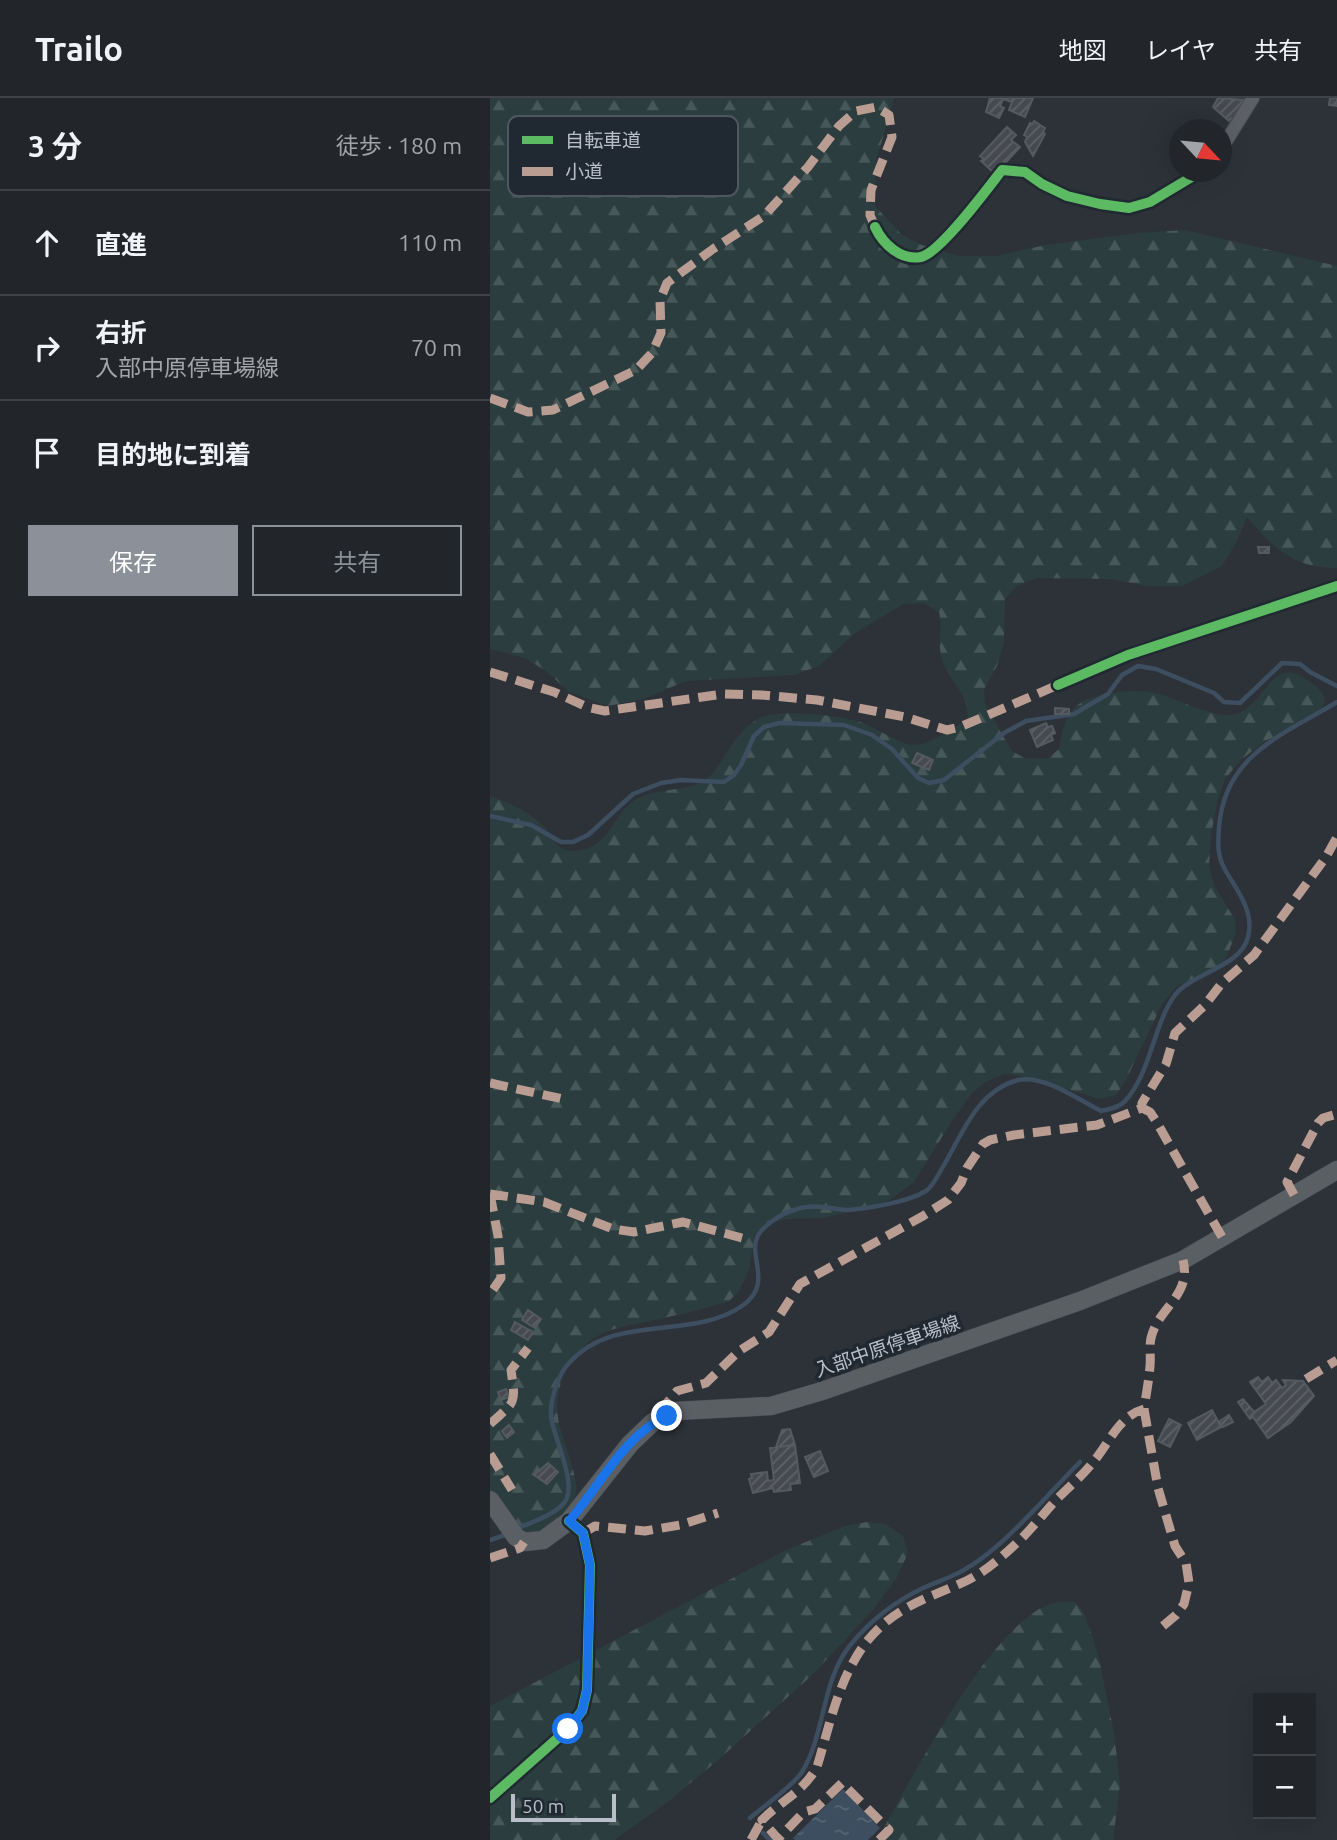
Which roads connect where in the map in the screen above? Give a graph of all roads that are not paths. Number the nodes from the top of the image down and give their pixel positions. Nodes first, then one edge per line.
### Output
1 (1254, 98) edge
2 (1232, 132) edge
3 (1183, 182) edge
4 (875, 227) dead end
5 (1337, 586) edge
6 (1058, 685) dead end
7 (1337, 1170) edge
8 (490, 1500) edge
9 (569, 1521) junction
10 (490, 1798) edge

1 - 2 street
3 - 4 street
5 - 6 street
7 - 9 main road, 入部中原停車場線
8 - 9 main road, 入部中原停車場線
9 - 10 street

